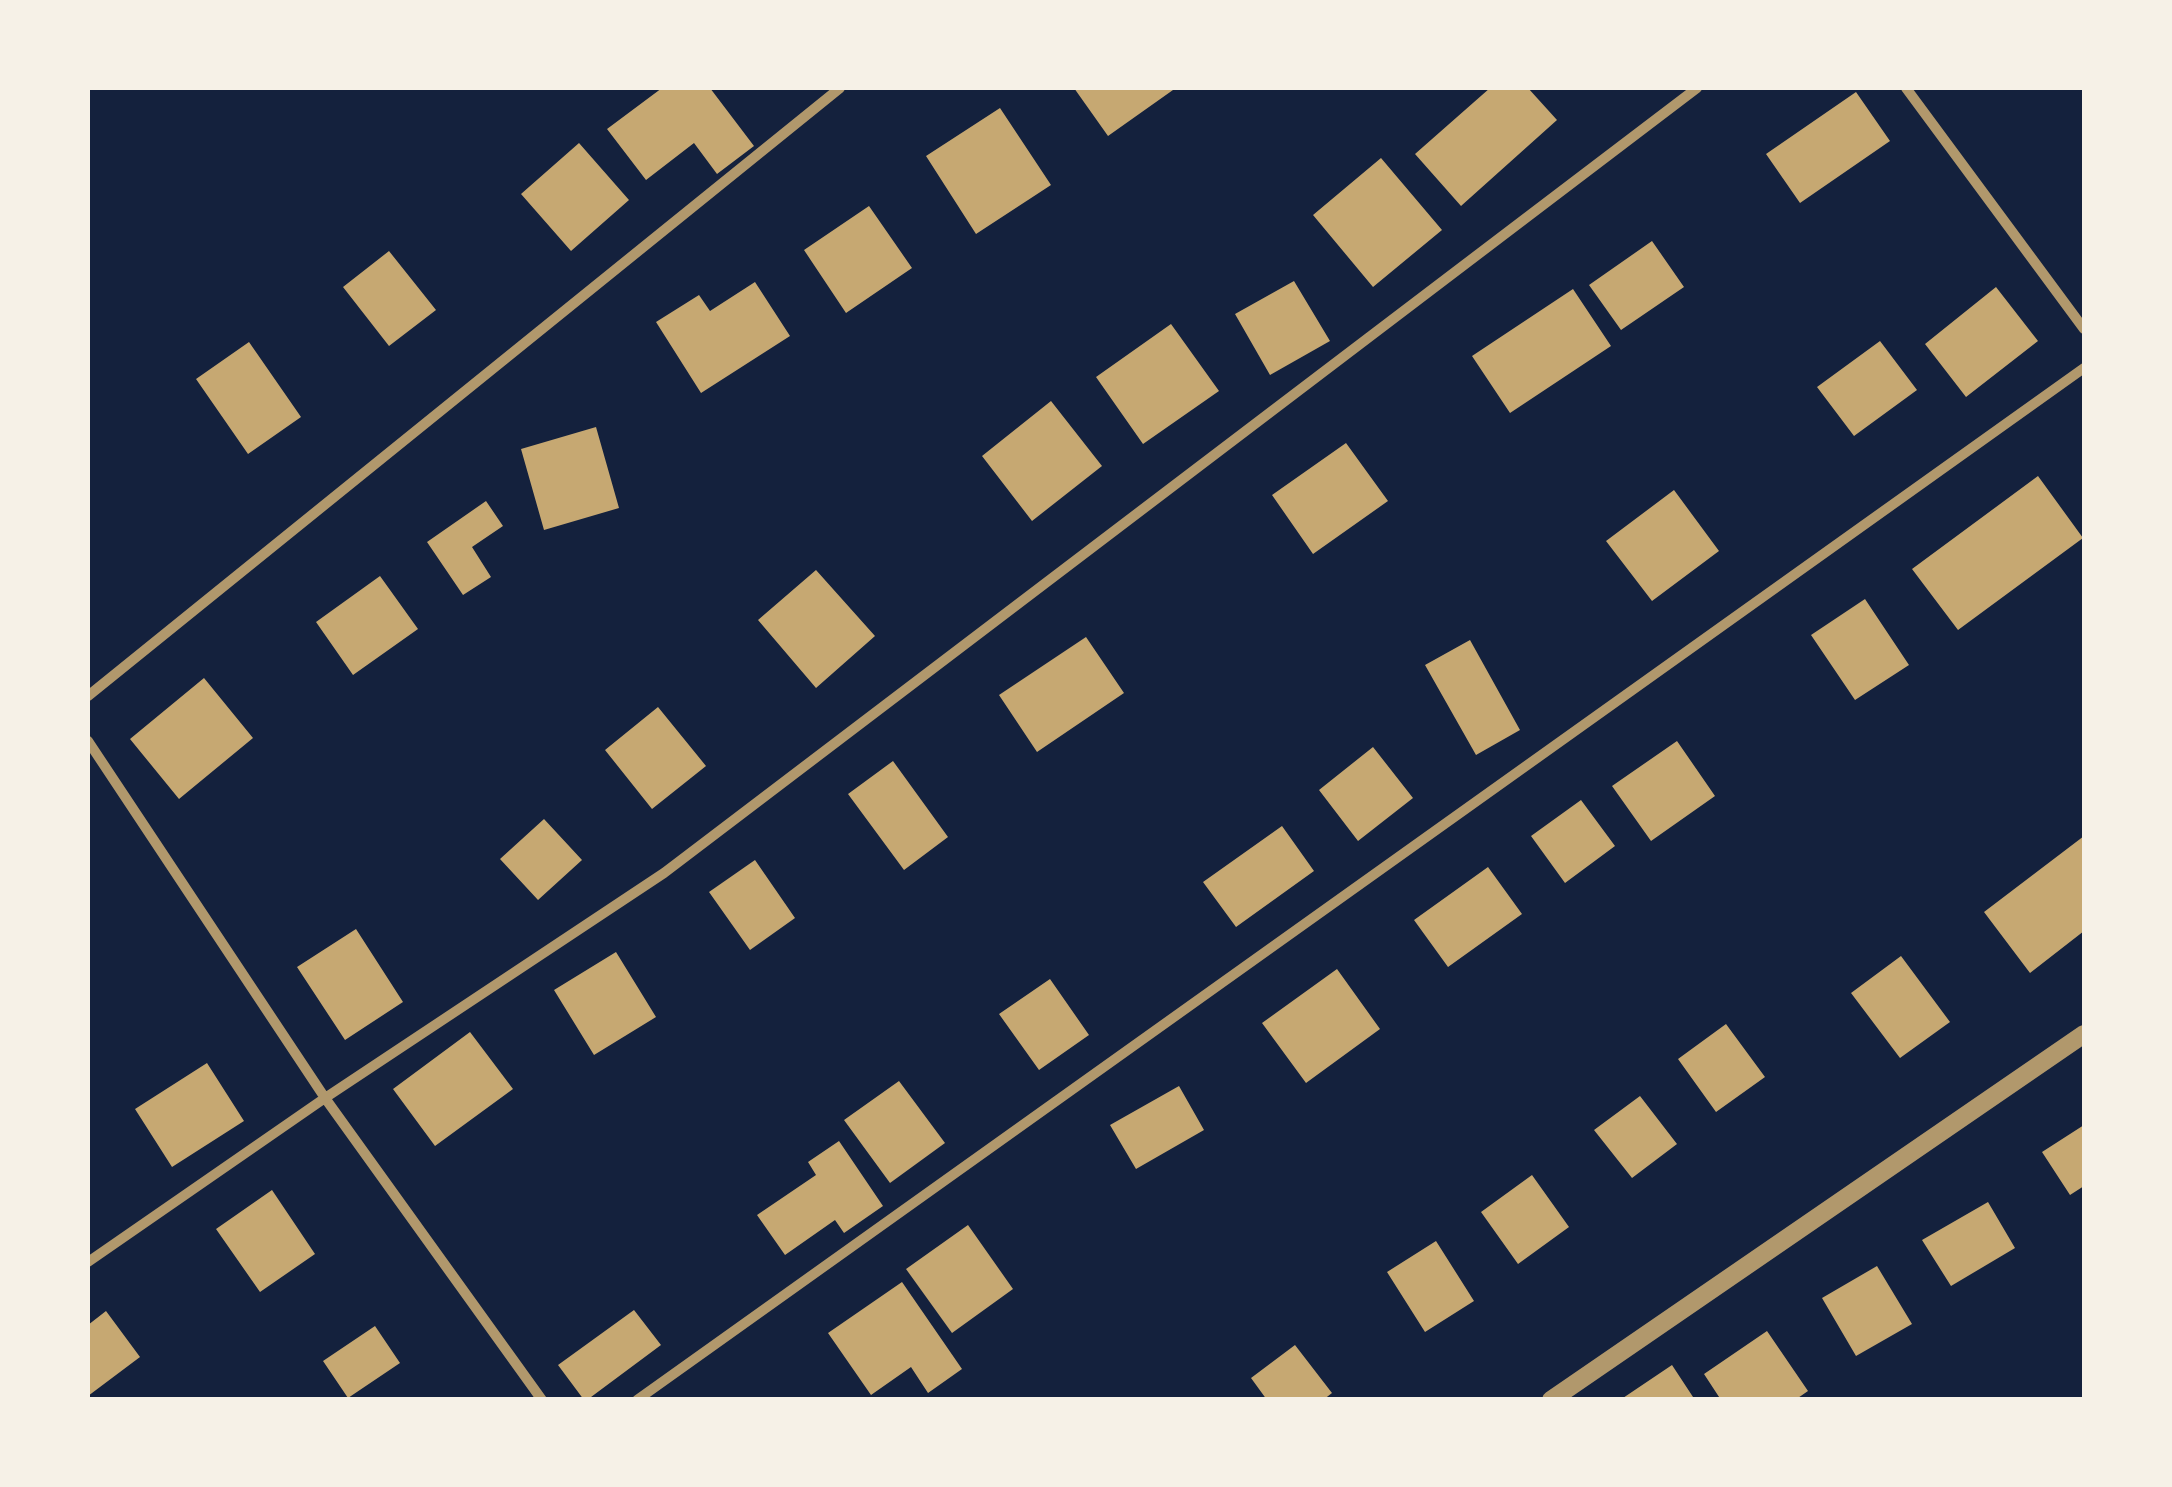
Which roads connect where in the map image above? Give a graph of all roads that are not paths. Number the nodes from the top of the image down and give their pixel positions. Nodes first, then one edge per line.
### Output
1 (840, 88) edge
2 (1698, 88) edge
3 (1906, 88) edge
4 (2084, 329) edge
5 (2084, 368) edge
6 (88, 696) edge
7 (88, 741) edge
8 (2084, 1034) edge
9 (326, 1098) junction
10 (88, 1262) edge
11 (542, 1400) edge
12 (637, 1400) edge
13 (1551, 1400) edge

1 - 6 street
2 - 9 street
3 - 4 street
5 - 12 street
7 - 9 street
8 - 13 street
9 - 10 street
9 - 11 street

